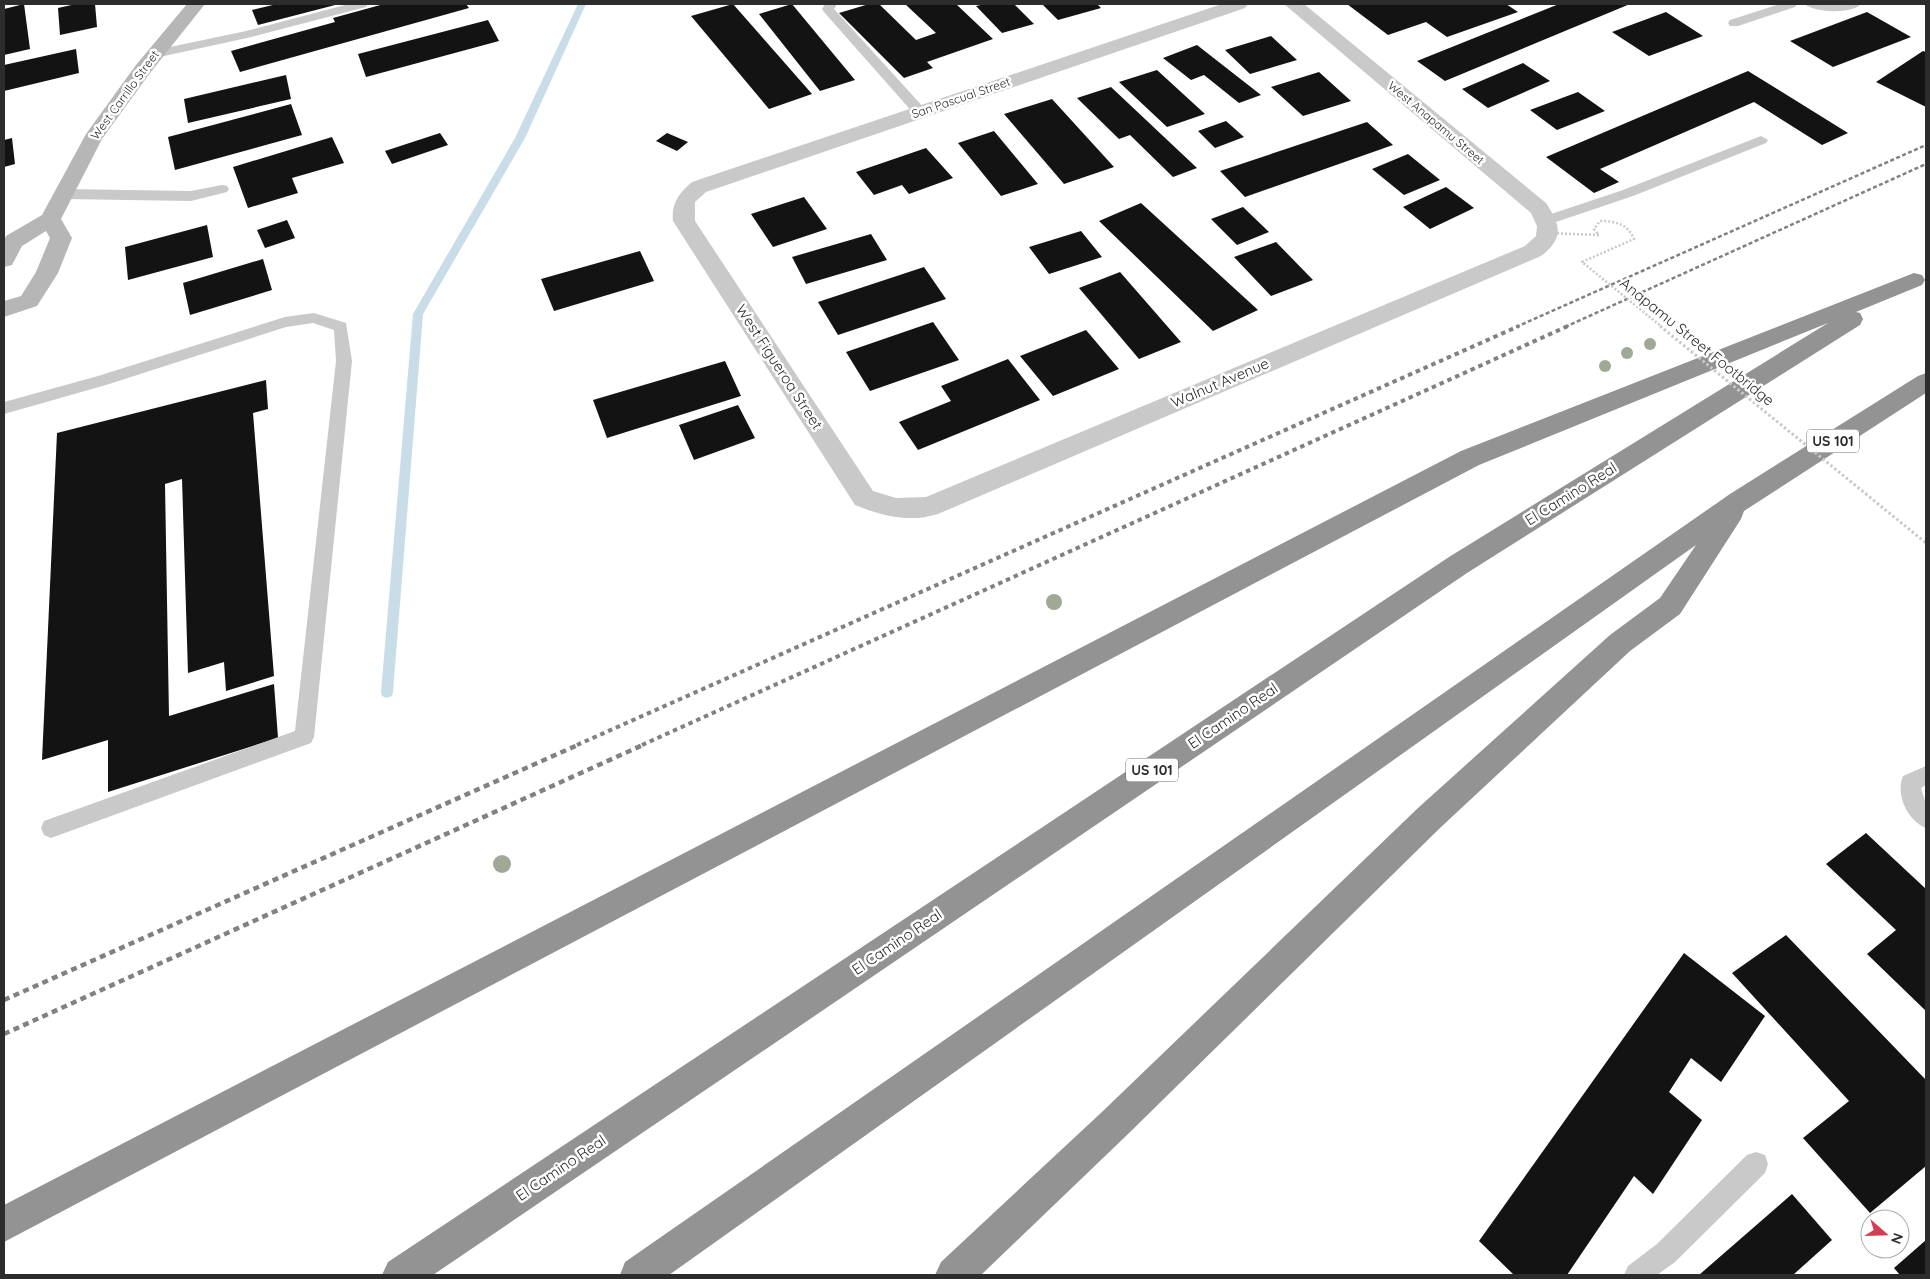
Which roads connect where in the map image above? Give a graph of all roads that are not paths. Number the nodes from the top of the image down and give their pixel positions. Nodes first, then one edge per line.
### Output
1 (196, 4) edge
2 (362, 4) edge
3 (831, 4) edge
4 (1239, 4) edge
5 (1293, 4) edge
6 (1791, 4) edge
7 (1811, 4) edge
8 (1855, 4) edge
9 (1734, 23) dead end
10 (155, 54) junction
11 (920, 112) junction
12 (1760, 140) dead end
13 (222, 189) dead end
14 (65, 194) junction
15 (686, 197) joint
16 (50, 219) junction
17 (1548, 226) junction
18 (4, 260) edge
19 (1920, 277) edge
20 (4, 310) edge
21 (1926, 382) edge
22 (4, 408) edge
23 (1739, 500) junction
24 (906, 510) joint
25 (1926, 775) edge
26 (1926, 818) edge
27 (51, 828) dead end
28 (1756, 1164) dead end
29 (4, 1224) edge
30 (401, 1275) edge
31 (638, 1275) edge
32 (954, 1275) edge
33 (1637, 1275) edge

1 - 10 main road, West Carrillo Street
2 - 10 lane
3 - 11 lane
4 - 11 street, San Pascual Street
5 - 17 street, West Anapamu Street
6 - 9 lane
7 - 8 lane
10 - 14 main road, West Carrillo Street
11 - 15 street, San Pascual Street
12 - 17 lane
13 - 14 lane
14 - 16 main road, West Carrillo Street
15 - 24 street, West Figueroa Street
16 - 18 main road, West Carrillo Street
16 - 20 main road
17 - 24 street, Walnut Avenue
19 - 29 highway
19 - 30 highway, El Camino Real / US 101
21 - 23 highway, US 101
22 - 27 lane
23 - 31 highway, US 101
23 - 32 highway
25 - 26 lane
28 - 33 lane

